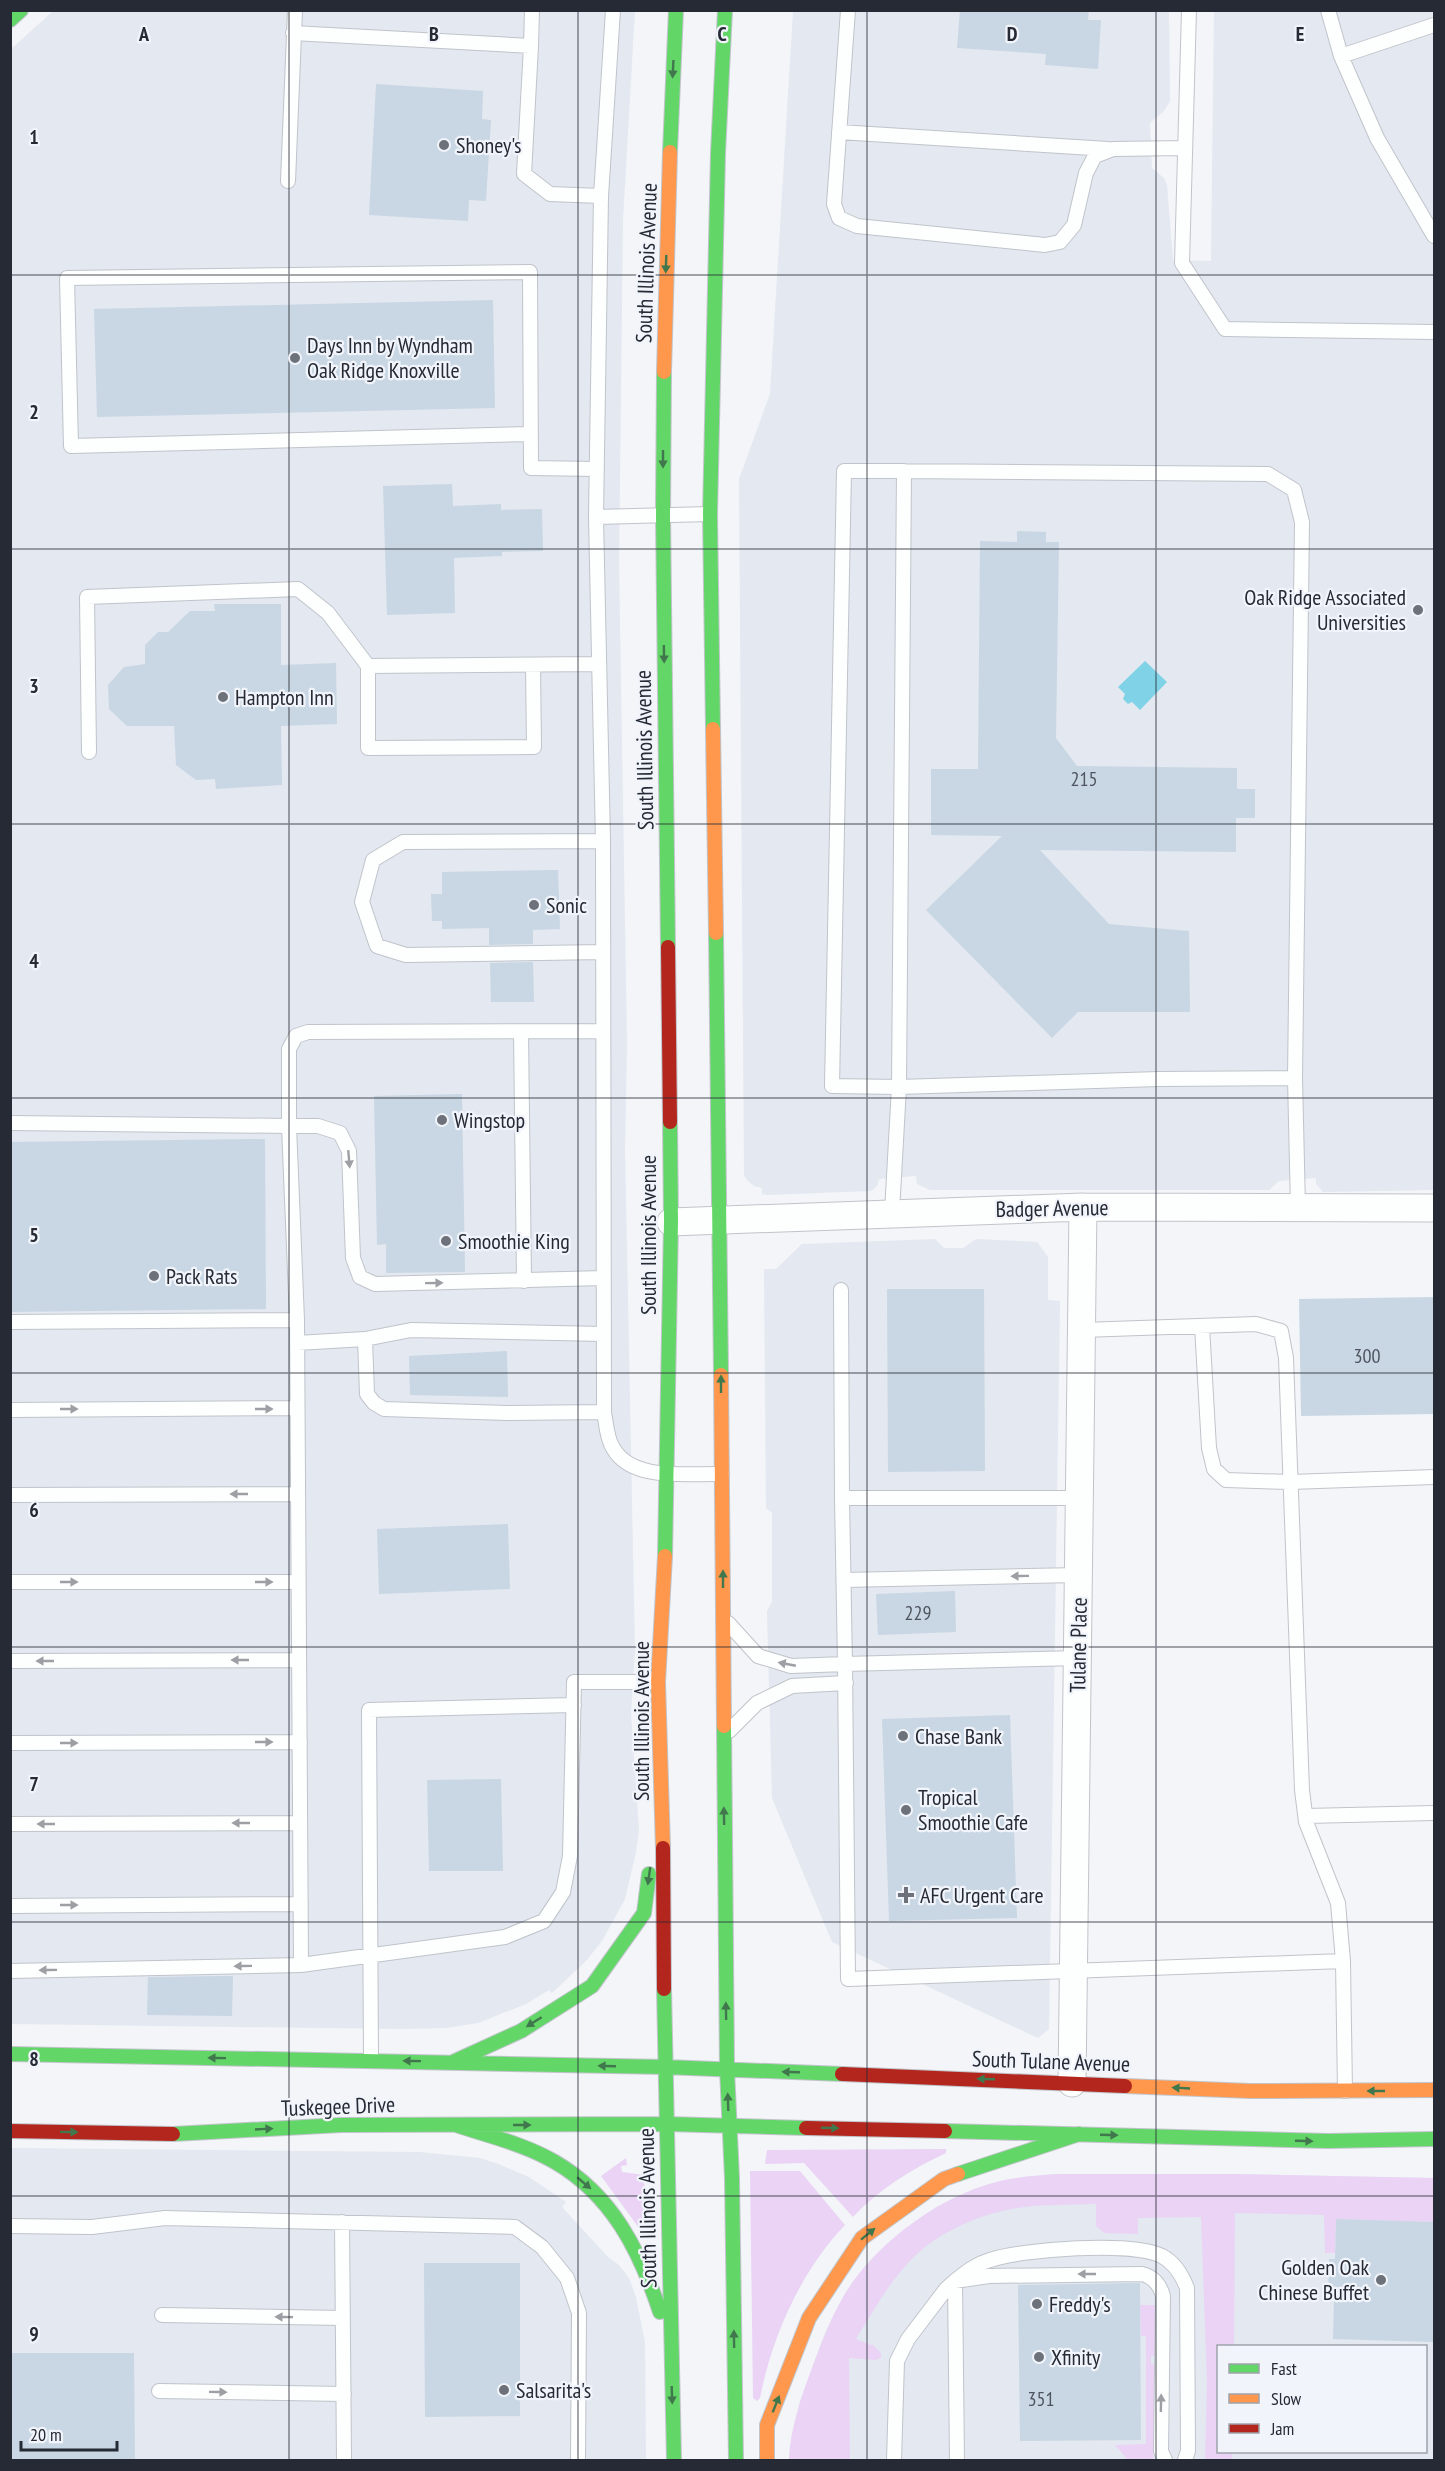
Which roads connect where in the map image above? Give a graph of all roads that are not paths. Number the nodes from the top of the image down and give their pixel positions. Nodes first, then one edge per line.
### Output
1 (21, 10) edge
2 (294, 10) edge
3 (532, 10) edge
4 (613, 10) edge
5 (676, 10) edge
6 (725, 10) edge
7 (848, 10) edge
8 (1189, 10) edge
9 (1328, 10) edge
10 (10, 20) edge
11 (1434, 25) edge
12 (293, 33) junction
13 (531, 46) junction
14 (1341, 56) junction
15 (839, 132) junction
16 (1185, 148) junction
17 (1113, 149) junction
18 (288, 181) dead end
19 (601, 196) junction
20 (1434, 236) edge
21 (1434, 332) edge
22 (530, 434) junction
23 (597, 469) junction
24 (904, 471) junction
25 (710, 514) junction
26 (663, 515) junction
27 (596, 517) junction
28 (599, 664) junction
29 (533, 665) junction
30 (368, 666) junction
31 (89, 752) dead end
32 (603, 842) junction
33 (603, 952) junction
34 (602, 1031) junction
35 (521, 1032) junction
36 (1295, 1078) junction
37 (899, 1087) junction
38 (10, 1123) edge
39 (289, 1126) junction
40 (1083, 1207) junction
41 (1298, 1208) junction
42 (1434, 1208) edge
43 (892, 1212) junction
44 (720, 1219) junction
45 (671, 1221) junction
46 (603, 1278) junction
47 (524, 1281) junction
48 (841, 1290) dead end
49 (297, 1320) junction
50 (10, 1322) edge
51 (1202, 1326) junction
52 (1082, 1330) junction
53 (603, 1334) junction
54 (365, 1339) junction
55 (297, 1343) junction
56 (297, 1408) junction
57 (10, 1410) edge
58 (604, 1412) junction
59 (667, 1473) junction
60 (722, 1474) junction
61 (1434, 1477) edge
62 (1290, 1482) junction
63 (298, 1494) junction
64 (10, 1496) edge
65 (1080, 1497) junction
66 (842, 1498) junction
67 (1079, 1575) junction
68 (844, 1580) junction
69 (10, 1582) edge
70 (298, 1582) junction
71 (723, 1617) junction
72 (1078, 1658) junction
73 (299, 1660) junction
74 (10, 1661) edge
75 (845, 1664) junction
76 (658, 1682) junction
77 (846, 1683) junction
78 (574, 1705) junction
79 (723, 1737) junction
80 (300, 1742) junction
81 (10, 1743) edge
82 (662, 1777) junction
83 (1434, 1813) edge
84 (1306, 1816) junction
85 (300, 1823) junction
86 (10, 1824) edge
87 (301, 1904) junction
88 (10, 1906) edge
89 (371, 1956) junction
90 (1343, 1961) junction
91 (301, 1965) junction
92 (1073, 1970) junction
93 (10, 1971) edge
94 (10, 2054) edge
95 (371, 2060) junction
96 (454, 2061) junction
97 (665, 2067) junction
98 (727, 2069) junction
99 (1072, 2083) junction
100 (1434, 2090) edge
101 (1345, 2091) junction
102 (667, 2124) junction
103 (456, 2125) junction
104 (729, 2125) junction
105 (10, 2131) edge
106 (1079, 2134) junction
107 (1434, 2139) edge
108 (342, 2222) junction
109 (10, 2226) edge
110 (955, 2281) junction
111 (162, 2315) dead end
112 (343, 2318) junction
113 (671, 2347) junction
114 (159, 2391) dead end
115 (344, 2394) junction
116 (344, 2460) edge
117 (578, 2460) edge
118 (674, 2460) edge
119 (736, 2460) edge
120 (767, 2460) edge
121 (894, 2460) edge
122 (957, 2460) edge
123 (1165, 2460) edge
124 (1185, 2460) edge

1 - 10 main road
2 - 12 lane
3 - 13 lane
4 - 19 lane
5 -> 26 main road, South Illinois Avenue
6 - 25 main road
7 - 15 lane
8 - 16 lane
9 - 14 lane
11 - 14 lane
12 - 13 lane
12 - 18 lane
13 - 19 lane
14 - 20 lane
15 - 17 lane
15 - 17 lane
16 - 17 lane
16 - 21 lane
19 - 23 lane
22 - 22 lane
22 - 23 lane
23 - 27 lane
24 - 36 lane
24 - 37 lane
24 - 37 lane
25 - 26 lane
25 - 44 main road
26 - 27 lane
26 -> 45 main road, South Illinois Avenue
27 - 28 lane
28 - 29 lane
28 - 32 lane
29 - 30 lane
29 - 30 lane
30 - 31 lane
32 - 33 lane
32 - 33 lane
33 - 34 lane
34 - 35 lane
34 - 46 lane
35 - 39 lane
35 - 47 lane
36 - 37 lane
36 - 41 lane
37 - 43 lane
38 - 39 lane
39 -> 47 lane
39 - 49 lane
40 - 41 street, Badger Avenue
40 - 43 street, Badger Avenue
40 - 52 street, Tulane Place
41 - 42 street, Badger Avenue
43 - 44 street, Badger Avenue
44 - 45 street, Badger Avenue
60 -> 44 main road
45 - 59 main road, South Illinois Avenue
46 - 47 lane
46 - 53 lane
48 - 66 lane
49 - 50 lane
49 - 55 lane
51 - 52 lane
51 - 62 lane
51 - 62 lane
52 - 65 street, Tulane Place
53 - 54 lane
53 - 58 lane
54 - 55 lane
54 - 58 lane
55 - 56 lane
57 -> 56 lane
56 - 63 lane
58 - 59 lane
59 - 60 lane
59 - 76 main road, South Illinois Avenue
71 -> 60 main road
61 - 62 lane
62 - 84 lane
63 -> 64 lane
63 - 70 lane
65 - 66 lane
65 - 67 street, Tulane Place
66 - 68 lane
67 -> 68 lane
67 - 72 street, Tulane Place
68 - 75 lane
69 -> 70 lane
70 - 73 lane
75 -> 71 lane
71 - 79 main road
72 - 75 lane
72 - 92 street, Tulane Place
73 -> 74 lane
73 - 80 lane
75 - 77 lane
76 - 78 lane
76 - 82 main road, South Illinois Avenue
77 - 79 lane
77 - 92 lane
78 - 89 lane
78 - 89 lane
98 -> 79 main road
81 -> 80 lane
80 - 85 lane
82 -> 96 main road
82 - 97 main road, South Illinois Avenue
83 - 84 lane
84 - 90 lane
85 -> 86 lane
85 - 87 lane
88 -> 87 lane
87 - 91 lane
89 - 91 lane
89 - 95 lane
90 - 92 lane
90 - 101 lane
91 -> 93 lane
92 - 99 street, Tulane Place
95 -> 94 main road, Tuskegee Drive
96 -> 95 main road, Tuskegee Drive
97 -> 96 main road, Tuskegee Drive
97 - 98 main road, South Tulane Avenue
97 - 102 main road, South Illinois Avenue
99 -> 98 main road, South Tulane Avenue
104 -> 98 main road
101 -> 99 main road, South Tulane Avenue
100 -> 101 main road, South Tulane Avenue
103 -> 102 main road, Tuskegee Drive
102 - 104 main road
102 - 113 main road, South Illinois Avenue
105 -> 103 main road, Tuskegee Drive
103 -> 113 main road
104 -> 106 main road
119 -> 104 main road
106 -> 107 main road
120 -> 106 main road
108 - 109 lane
108 - 112 lane
108 - 117 lane
110 - 121 lane
110 - 122 lane
123 -> 110 lane
110 - 124 lane
112 -> 111 lane
112 - 115 lane
113 -> 118 main road, South Illinois Avenue
114 -> 115 lane
115 - 116 lane

